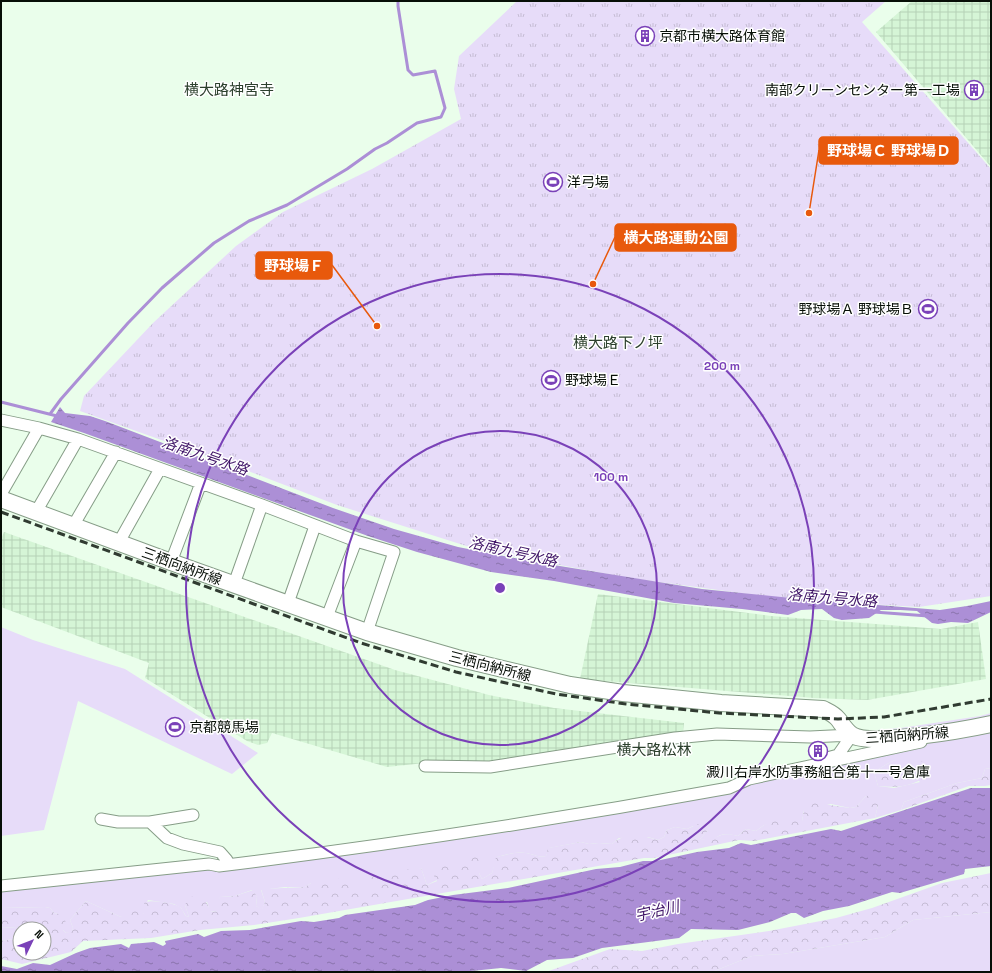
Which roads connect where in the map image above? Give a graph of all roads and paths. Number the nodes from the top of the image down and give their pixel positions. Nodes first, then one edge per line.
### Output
1 (1, 421) edge
2 (39, 428) junction
3 (78, 439) junction
4 (116, 452) junction
5 (160, 469) junction
6 (201, 483) junction
7 (1, 494) edge
8 (1, 499) edge
9 (262, 505) junction
10 (36, 512) junction
11 (73, 526) junction
12 (315, 526) junction
13 (356, 541) junction
14 (119, 542) junction
15 (171, 562) junction
16 (234, 584) junction
17 (288, 603) junction
18 (327, 617) junction
19 (367, 632) junction
20 (991, 724) edge
21 (991, 729) edge
22 (852, 735) junction
23 (846, 758) junction
24 (425, 766) dead end
25 (193, 815) dead end
26 (101, 819) dead end
27 (150, 822) junction
28 (227, 860) junction
29 (196, 863) dead end
30 (1, 886) edge

1 - 2 street
2 - 3 street
2 - 7 street
3 - 4 street
3 - 10 street
4 - 5 street
4 - 11 street
5 - 6 street
5 - 14 street
6 - 9 street
6 - 15 street
8 - 10 main road, 三栖向納所線
9 - 12 street
9 - 16 street
10 - 11 main road, 三栖向納所線
11 - 14 main road, 三栖向納所線
12 - 13 street
12 - 17 street
13 - 18 street
13 - 19 street
14 - 15 main road, 三栖向納所線
15 - 16 main road, 三栖向納所線
16 - 17 main road, 三栖向納所線
17 - 18 main road, 三栖向納所線
18 - 19 main road, 三栖向納所線
19 - 22 main road, 三栖向納所線
20 - 22 main road, 三栖向納所線
21 - 23 street
22 - 23 street
22 - 24 street
22 - 28 street
23 - 30 street
25 - 27 street
26 - 27 street
27 - 28 street
28 - 29 street

